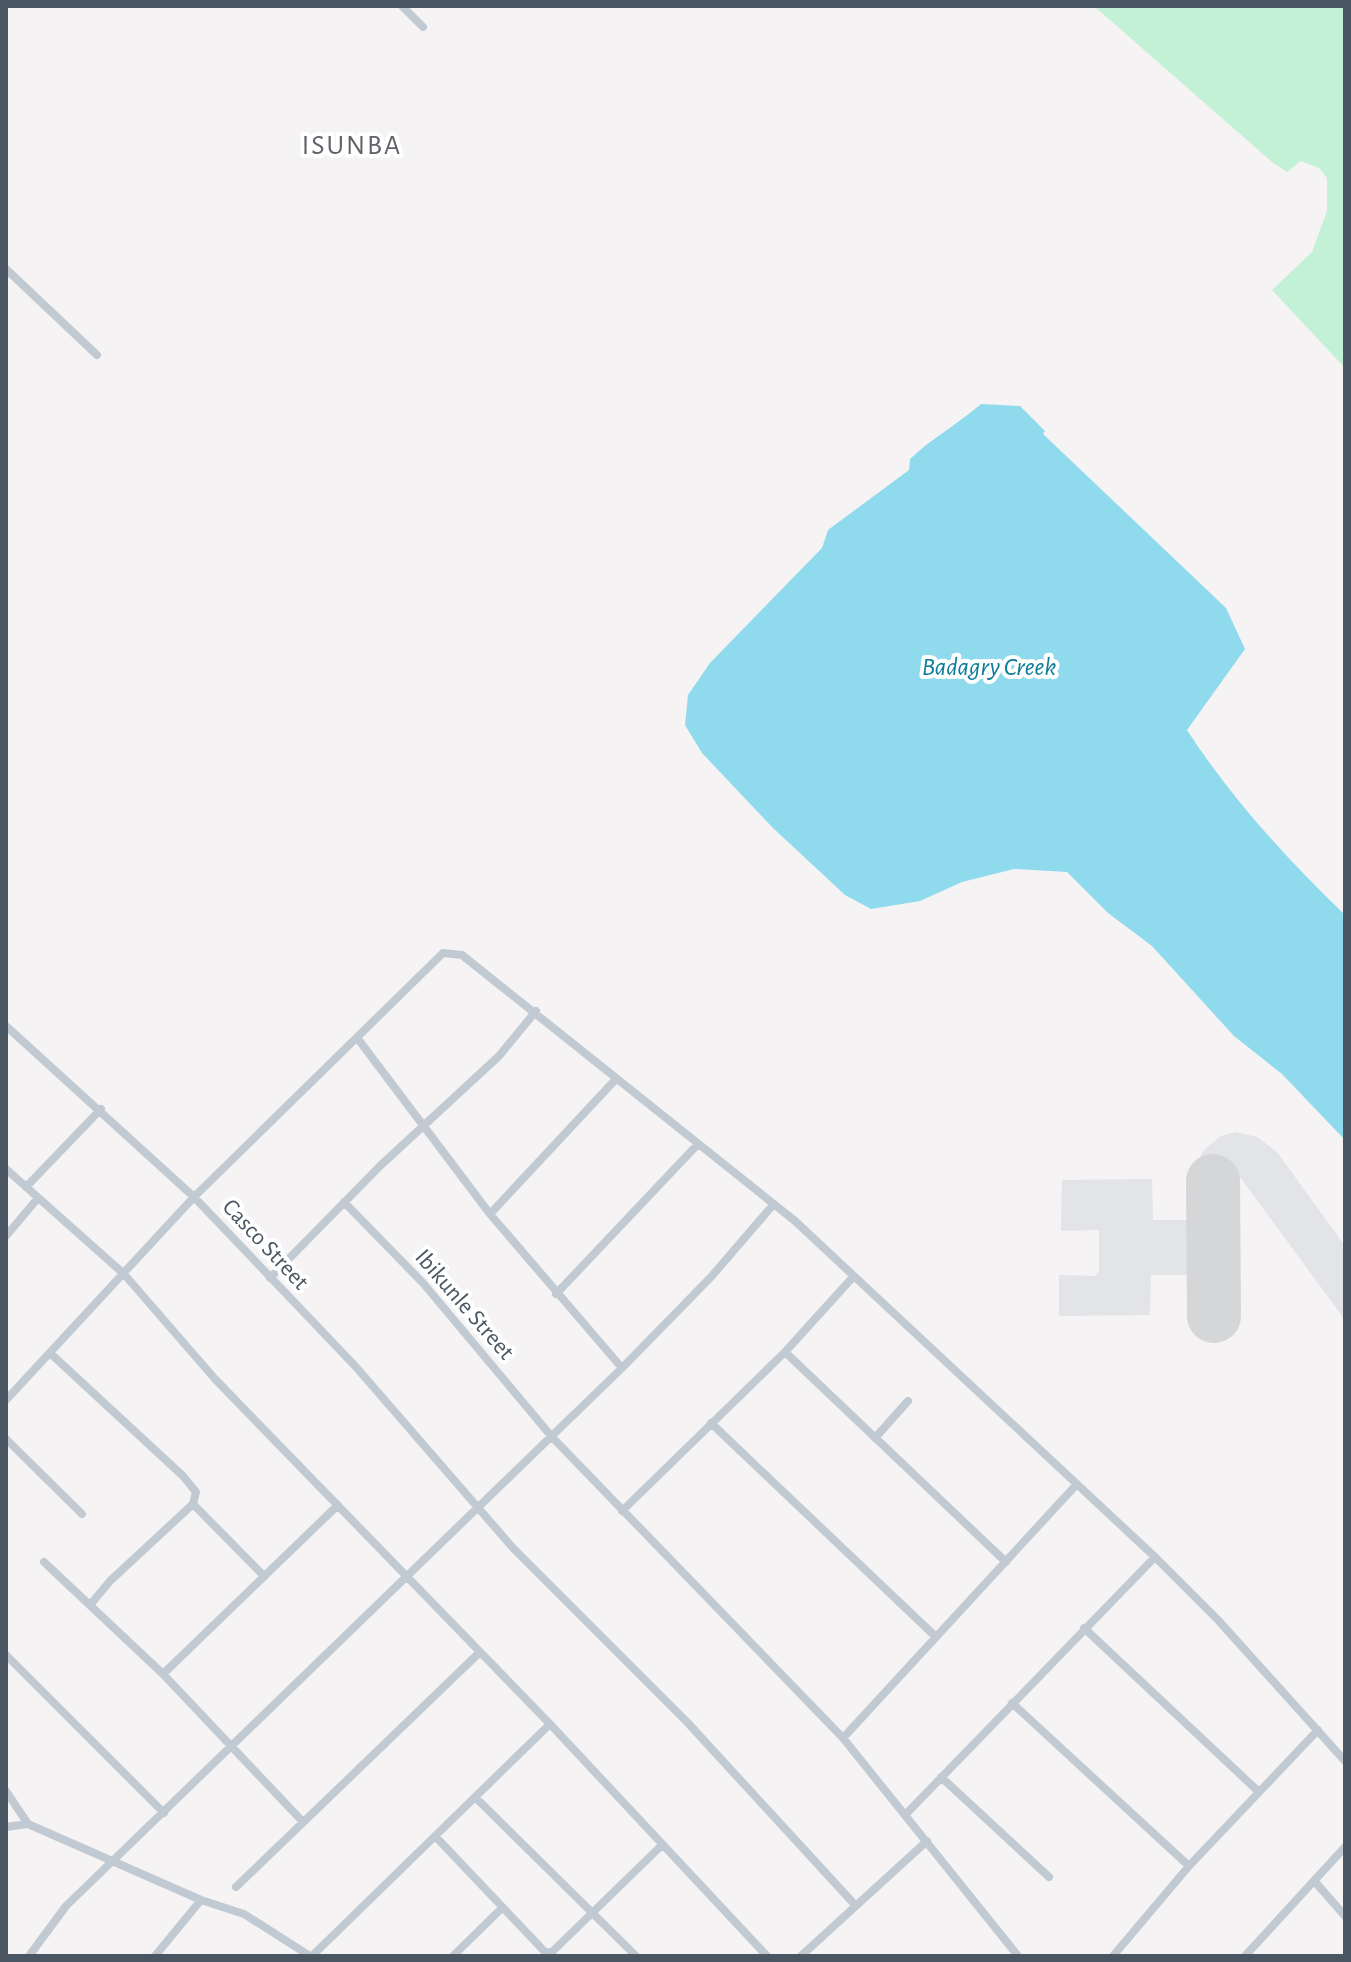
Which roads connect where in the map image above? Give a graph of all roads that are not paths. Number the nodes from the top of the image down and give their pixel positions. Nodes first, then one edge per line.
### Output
1 (402, 6) edge
2 (423, 27) dead end
3 (6, 269) edge
4 (97, 355) dead end
5 (536, 1011) junction
6 (6, 1026) edge
7 (358, 1039) junction
8 (616, 1079) junction
9 (101, 1109) junction
10 (424, 1125) junction
11 (698, 1144) junction
12 (6, 1169) edge
13 (26, 1187) junction
14 (194, 1197) junction
15 (38, 1198) junction
16 (344, 1202) junction
17 (773, 1205) junction
18 (490, 1214) junction
19 (6, 1236) edge
20 (124, 1274) junction
21 (853, 1277) junction
22 (270, 1278) junction
23 (556, 1294) junction
24 (785, 1352) junction
25 (50, 1353) junction
26 (622, 1368) junction
27 (6, 1400) edge
28 (908, 1401) dead end
29 (711, 1423) junction
30 (552, 1437) junction
31 (875, 1438) junction
32 (6, 1439) edge
33 (1077, 1484) junction
34 (193, 1504) junction
35 (338, 1505) junction
36 (477, 1508) junction
37 (622, 1511) junction
38 (82, 1514) dead end
39 (1155, 1557) junction
40 (44, 1562) dead end
41 (1006, 1562) junction
42 (263, 1575) junction
43 (407, 1578) junction
44 (90, 1605) junction
45 (1084, 1628) junction
46 (936, 1637) junction
47 (480, 1652) junction
48 (6, 1655) edge
49 (163, 1674) junction
50 (1012, 1703) junction
51 (550, 1724) junction
52 (1318, 1730) junction
53 (843, 1738) junction
54 (231, 1748) junction
55 (1345, 1761) edge
56 (941, 1777) junction
57 (6, 1791) edge
58 (1259, 1792) junction
59 (475, 1797) junction
60 (164, 1813) junction
61 (906, 1814) junction
62 (303, 1822) junction
63 (28, 1824) junction
64 (6, 1827) edge
65 (435, 1836) junction
66 (927, 1841) junction
67 (662, 1845) junction
68 (1345, 1847) edge
69 (115, 1862) junction
70 (1189, 1866) junction
71 (1049, 1877) dead end
72 (1316, 1883) junction
73 (236, 1887) dead end
74 (201, 1900) junction
75 (856, 1906) junction
76 (502, 1908) junction
77 (595, 1913) junction
78 (1345, 1916) edge
79 (29, 1956) edge
80 (155, 1956) edge
81 (311, 1956) edge
82 (453, 1956) edge
83 (636, 1956) edge
84 (767, 1956) edge
85 (801, 1956) edge
86 (1018, 1956) edge
87 (1113, 1956) edge
88 (1245, 1956) edge

1 - 2 street
3 - 4 street
5 - 7 street
5 - 8 street
5 - 10 street
6 - 9 street, Casco Street
7 - 10 street
7 - 14 street
8 - 11 street
8 - 18 street
9 - 13 street
9 - 14 street, Casco Street
10 - 16 street
10 - 18 street
11 - 17 street
11 - 23 street
12 - 13 street
13 - 15 street
14 - 20 street
14 - 22 street, Casco Street
15 - 19 street
15 - 20 street
16 - 22 street
16 - 30 street, Ibikunle Street
17 - 21 street
17 - 26 street
18 - 23 street
20 - 25 street
20 - 35 street
21 - 24 street
21 - 33 street
22 - 36 street, Casco Street
23 - 26 street
24 - 29 street
24 - 31 street
25 - 27 street
25 - 34 street
26 - 30 street
28 - 31 street
29 - 37 street
29 - 46 street
30 - 36 street
30 - 37 street, Ibikunle Street
31 - 41 street
32 - 38 street
33 - 39 street
33 - 41 street
34 - 42 street
34 - 44 street
35 - 42 street
35 - 43 street
36 - 43 street
36 - 75 street, Casco Street
37 - 53 street, Ibikunle Street
39 - 45 street
39 - 52 street
40 - 44 street
41 - 46 street
42 - 49 street
43 - 47 street
43 - 54 street
44 - 49 street
45 - 50 street
45 - 58 street
46 - 53 street
47 - 51 street
47 - 62 street
48 - 60 street
49 - 54 street
50 - 56 street
50 - 70 street
51 - 59 street
51 - 67 street
52 - 55 street
52 - 58 street
53 - 61 street, Ibikunle Street
54 - 60 street
54 - 62 street
56 - 61 street
56 - 71 street
57 - 63 street
58 - 70 street
59 - 65 street
59 - 77 street
60 - 69 street
61 - 66 street, Ibikunle Street
62 - 73 street
63 - 64 street
63 - 69 street
65 - 76 street
65 - 81 street
66 - 75 street
66 - 86 street, Ibikunle Street
67 - 77 street
67 - 84 street
68 - 72 street
69 - 74 street
69 - 79 street
70 - 87 street
72 - 78 street
72 - 88 street
74 - 80 street
74 - 81 street
75 - 85 street
76 - 77 street
76 - 82 street
77 - 83 street

